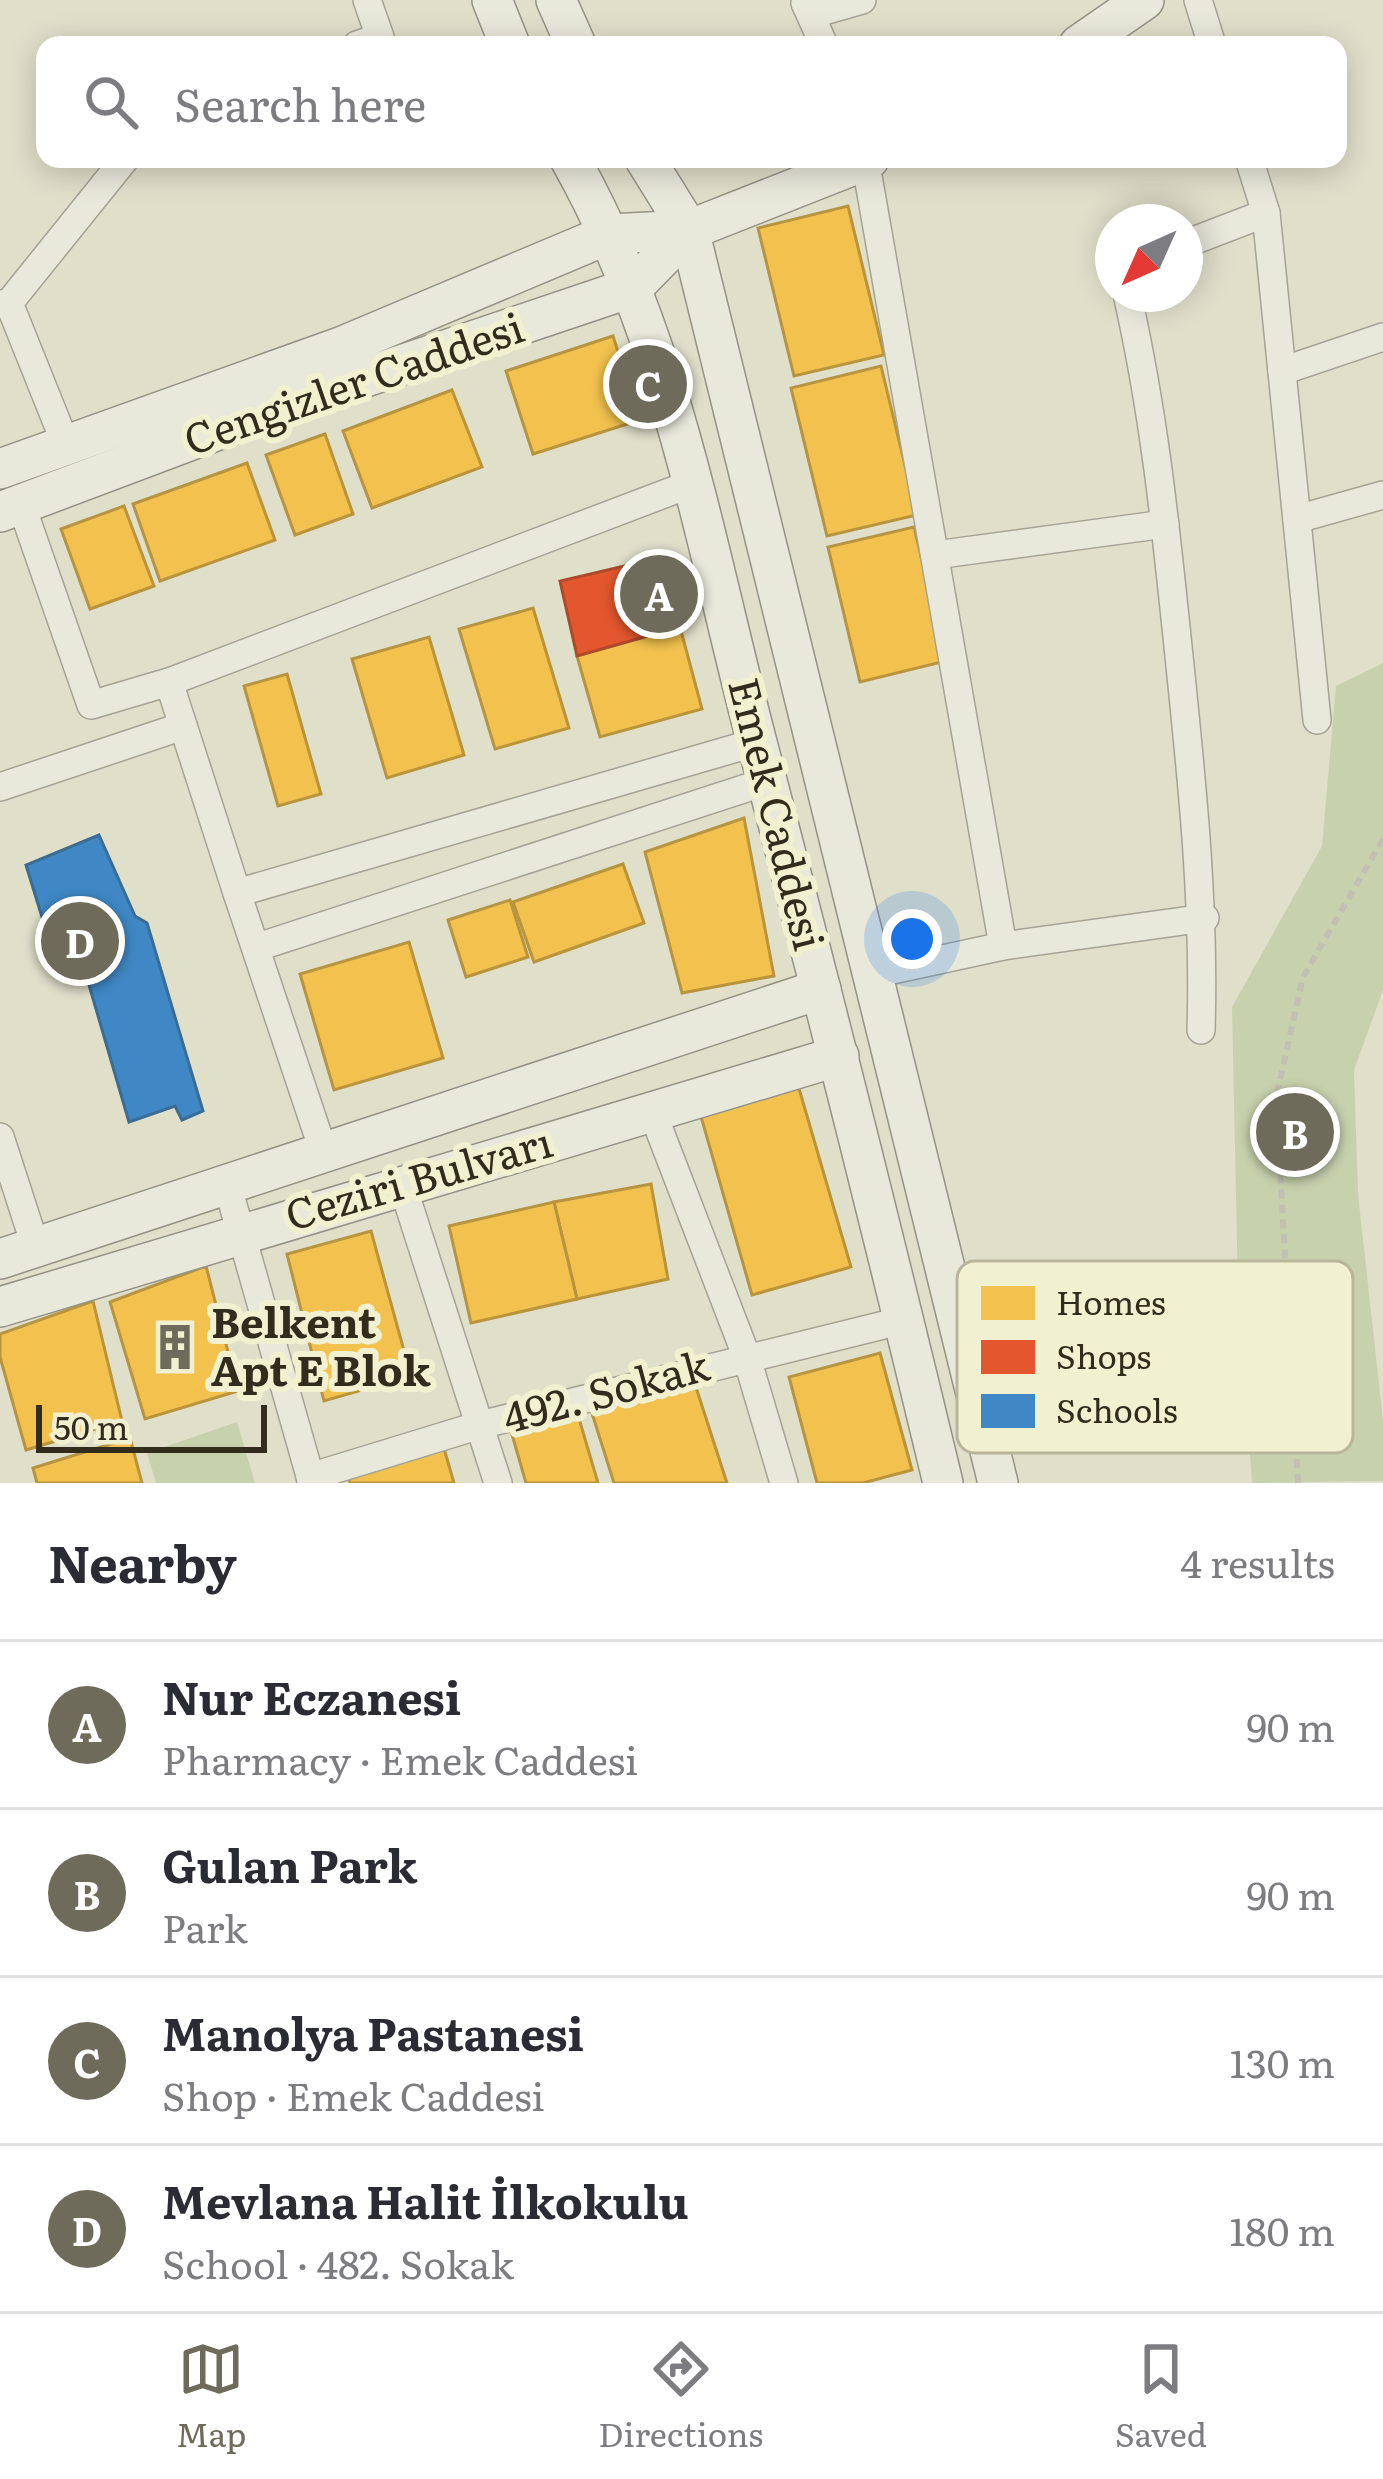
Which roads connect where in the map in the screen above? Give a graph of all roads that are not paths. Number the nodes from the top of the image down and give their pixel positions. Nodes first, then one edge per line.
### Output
1 (367, 0) edge
2 (493, 0) edge
3 (556, 0) edge
4 (862, 0) edge
5 (1144, 0) edge
6 (1198, 0) edge
7 (808, 7) edge
8 (380, 36) edge
9 (506, 36) edge
10 (572, 36) edge
11 (820, 36) edge
12 (1091, 36) edge
13 (1210, 36) edge
14 (117, 168) edge
15 (575, 168) edge
16 (651, 168) edge
17 (846, 168) edge
18 (867, 168) edge
19 (1252, 168) edge
20 (1266, 213) junction
21 (689, 230) junction
22 (609, 234) junction
23 (1203, 237) edge
24 (634, 287) junction
25 (4, 304) edge
26 (1131, 312) edge
27 (1383, 337) edge
28 (1282, 371) junction
29 (66, 446) junction
30 (0, 469) edge
31 (693, 484) junction
32 (1383, 495) edge
33 (11, 508) edge
34 (1297, 519) junction
35 (1165, 524) junction
36 (934, 555) junction
37 (169, 682) junction
38 (1316, 721) dead end
39 (183, 726) junction
40 (757, 742) junction
41 (771, 781) junction
42 (0, 787) edge
43 (237, 893) junction
44 (1204, 918) junction
45 (1003, 946) junction
46 (257, 947) junction
47 (869, 975) junction
48 (821, 989) junction
49 (1201, 1030) dead end
50 (839, 1056) junction
51 (652, 1111) junction
52 (0, 1137) edge
53 (323, 1150) junction
54 (227, 1184) junction
55 (402, 1184) junction
56 (238, 1232) junction
57 (18, 1254) edge
58 (0, 1307) edge
59 (904, 1320) junction
60 (957, 1322) edge
61 (746, 1355) junction
62 (480, 1426) junction
63 (990, 1453) edge
64 (311, 1480) edge
65 (498, 1483) edge
66 (784, 1483) edge
67 (943, 1483) edge
68 (998, 1483) edge

1 - 8 street
2 - 9 street
3 - 10 street
4 - 7 street
5 - 12 street
6 - 13 street
7 - 11 street
14 - 25 street
15 - 22 street, Emek Caddesi
16 - 21 street, Emek Caddesi
17 - 21 street, Cengizler Caddesi
18 - 36 street
19 - 20 street
20 - 23 street
20 - 28 street
21 - 22 street, Cengizler Caddesi
21 - 24 street, Cengizler Caddesi
21 - 47 street, Emek Caddesi
22 - 24 street, Emek Caddesi
22 - 29 street, Cengizler Caddesi
24 - 31 street, Emek Caddesi
24 - 33 street, Cengizler Caddesi
25 - 29 street
26 - 35 street
27 - 28 street
28 - 34 street
29 - 30 street, Cengizler Caddesi
31 - 37 street
31 - 40 street, Emek Caddesi
32 - 34 street
33 - 37 street
34 - 38 street
35 - 36 street
35 - 44 street
36 - 45 street
37 - 39 street
39 - 42 street
39 - 43 street
40 - 41 street, Emek Caddesi
40 - 43 street
41 - 46 street
41 - 48 street, Emek Caddesi
43 - 46 street
44 - 45 street
44 - 49 street
45 - 47 street
46 - 53 street
47 - 60 street, Emek Caddesi
48 - 50 street, Emek Caddesi
48 - 53 street, Ceziri Bulvarı
50 - 51 street, Ceziri Bulvarı
50 - 59 street, Emek Caddesi
51 - 55 street, Ceziri Bulvarı
51 - 61 street
52 - 57 street
53 - 54 street, Ceziri Bulvarı
54 - 56 street
54 - 57 street, Ceziri Bulvarı
55 - 56 street, Ceziri Bulvarı
55 - 62 street
56 - 58 street, Ceziri Bulvarı
56 - 64 street
59 - 61 street, 492. Sokak
59 - 67 street, Emek Caddesi
61 - 62 street, 492. Sokak
61 - 66 street
62 - 64 street, 492. Sokak
62 - 65 street
63 - 68 street, Emek Caddesi

